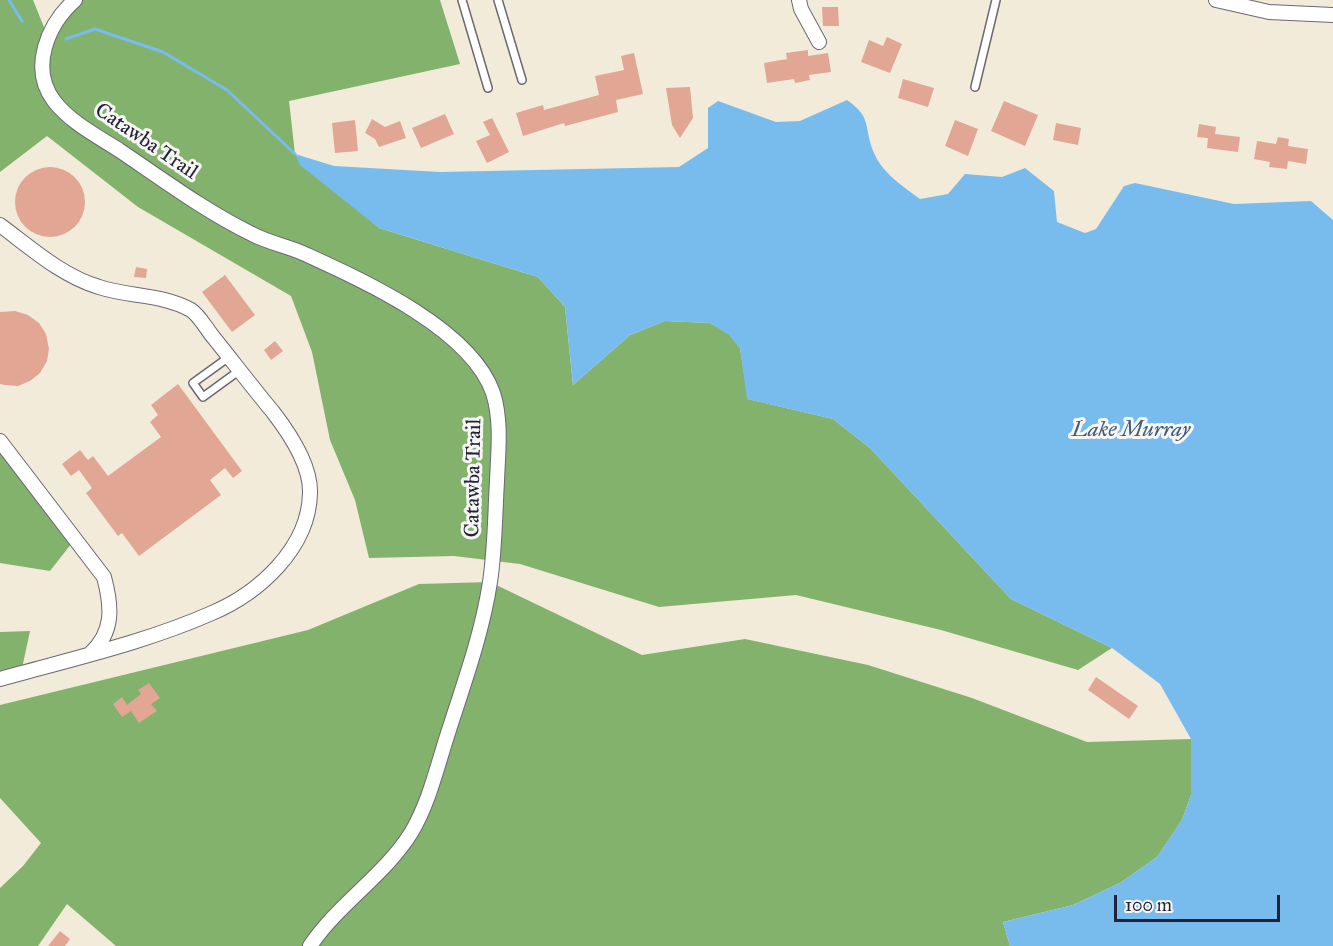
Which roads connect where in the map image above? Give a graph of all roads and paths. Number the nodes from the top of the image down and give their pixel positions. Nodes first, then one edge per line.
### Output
1 (75, 0) edge
2 (462, 0) edge
3 (498, 0) edge
4 (799, 0) edge
5 (996, 0) edge
6 (1216, 0) edge
7 (1333, 15) edge
8 (819, 42) dead end
9 (522, 80) dead end
10 (975, 87) dead end
11 (488, 88) dead end
12 (0, 225) edge
13 (229, 357) junction
14 (240, 370) junction
15 (0, 441) edge
16 (90, 654) junction
17 (0, 679) edge
18 (310, 946) edge

1 - 18 street, Catawba Trail
2 - 11 lane
3 - 9 lane
4 - 8 street
5 - 10 lane
6 - 7 street
12 - 13 street
13 - 14 street
13 - 14 lane
14 - 16 street
15 - 16 street
16 - 17 street

